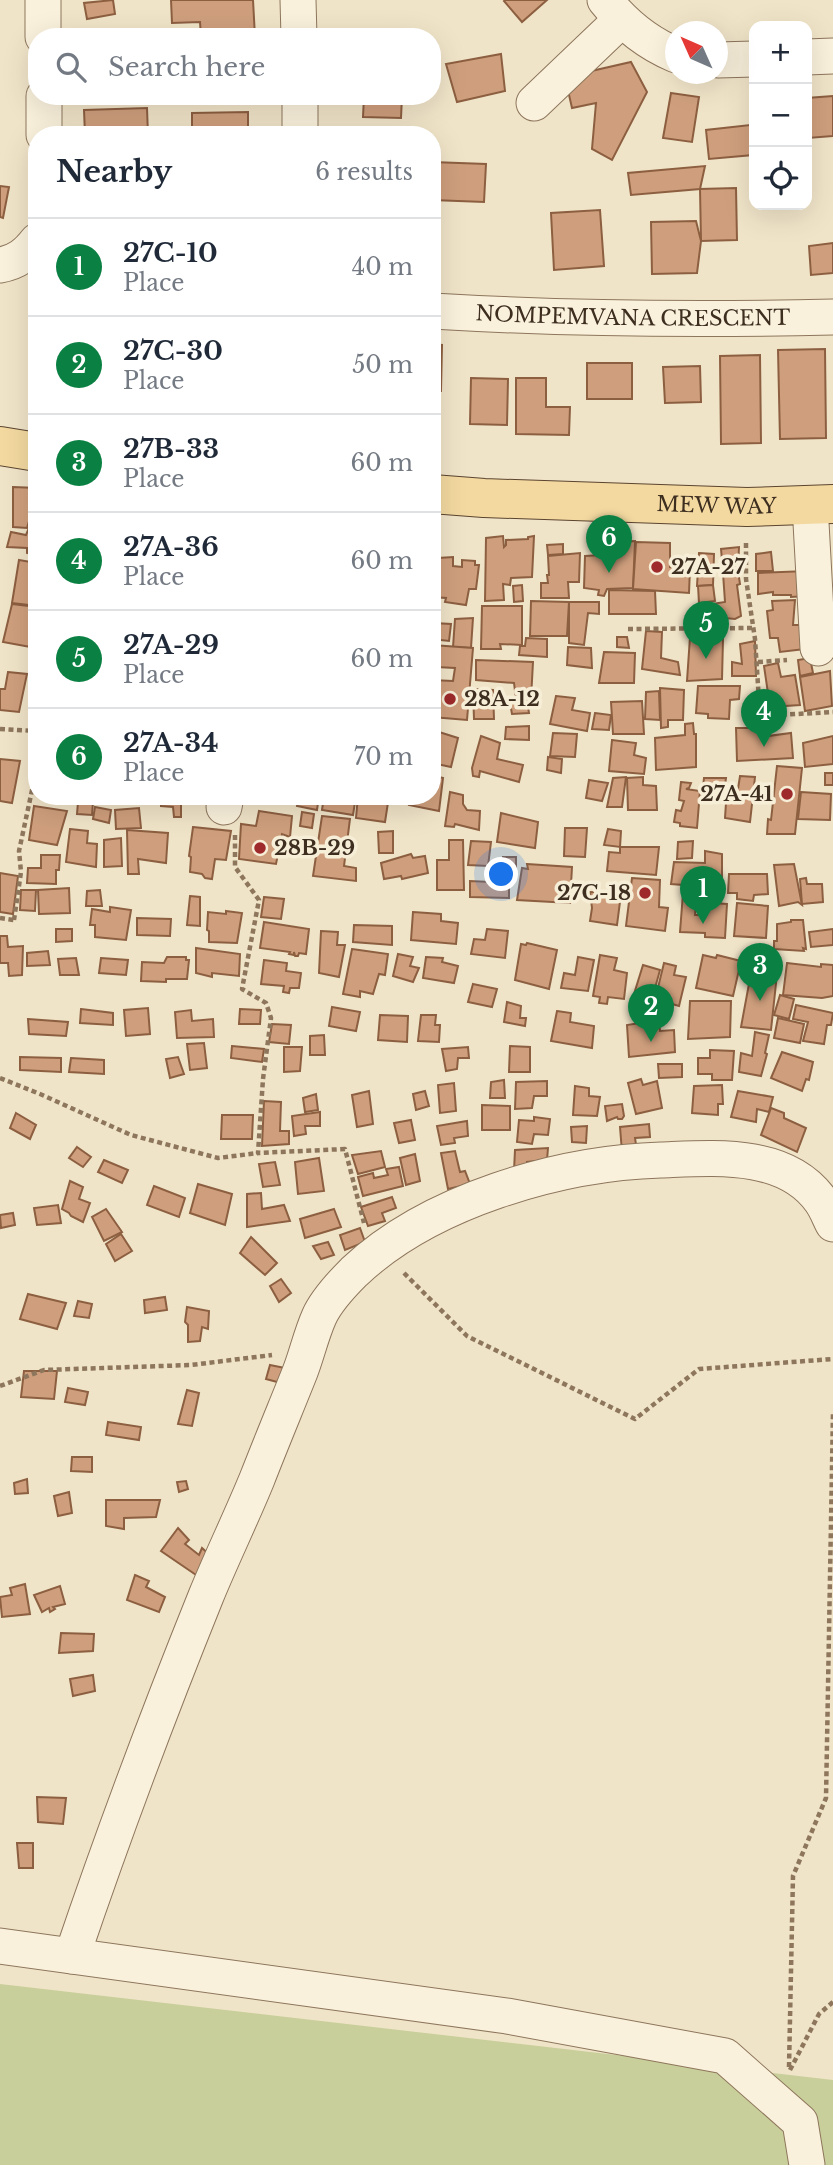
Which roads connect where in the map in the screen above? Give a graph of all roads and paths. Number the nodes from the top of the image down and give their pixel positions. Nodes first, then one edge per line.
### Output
1 (43, 0) edge
2 (298, 0) edge
3 (613, 10) edge
4 (43, 28) edge
5 (299, 28) edge
6 (665, 50) edge
7 (833, 56) edge
8 (812, 57) edge
9 (749, 59) edge
10 (728, 60) edge
11 (534, 103) dead end
12 (44, 105) edge
13 (300, 105) edge
14 (44, 126) edge
15 (300, 126) edge
16 (441, 312) edge
17 (833, 317) edge
18 (0, 446) edge
19 (28, 451) edge
20 (441, 495) edge
21 (821, 504) edge
22 (746, 538) dead end
23 (754, 628) junction
24 (628, 629) dead end
25 (818, 648) dead end
26 (833, 712) edge
27 (0, 729) edge
28 (28, 731) edge
29 (29, 805) edge
30 (227, 805) edge
31 (0, 920) edge
32 (0, 1079) edge
33 (258, 1153) junction
34 (833, 1224) edge
35 (380, 1249) junction
36 (309, 1350) junction
37 (833, 1359) edge
38 (0, 1386) edge
39 (833, 1412) edge
40 (0, 1946) edge
41 (72, 1956) junction
42 (833, 2002) edge
43 (807, 2165) edge

1 - 4 street
2 - 5 street
3 - 6 street
3 - 11 street
7 - 8 street
9 - 10 street
12 - 14 street
13 - 15 street
16 - 17 street, NOMPEMVANA CRESCENT
18 - 19 main road
20 - 21 main road, MEW WAY
21 - 25 street
22 - 23 path
23 - 24 path
23 - 26 path
27 - 28 path
29 - 31 path
30 - 33 path
32 - 33 path
33 - 35 path
34 - 35 street
35 - 36 street
35 - 37 path
36 - 38 path
36 - 41 street
39 - 42 path
40 - 41 street
41 - 43 street

